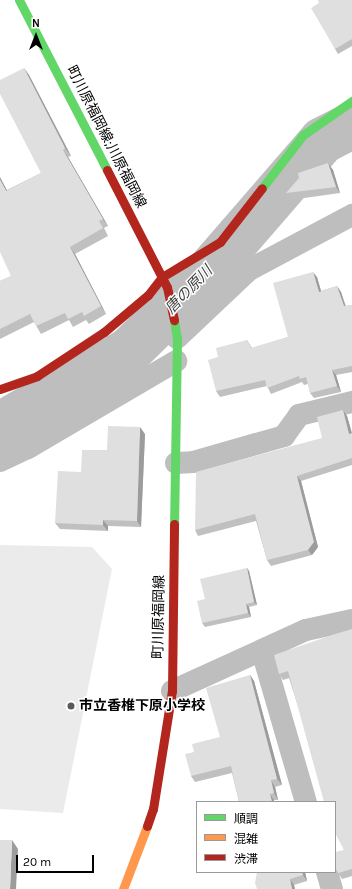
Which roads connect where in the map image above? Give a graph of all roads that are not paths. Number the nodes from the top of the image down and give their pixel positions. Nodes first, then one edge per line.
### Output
1 (19, 0) edge
2 (352, 101) edge
3 (352, 215) edge
4 (162, 277) junction
5 (177, 338) junction
6 (176, 361) junction
7 (0, 389) edge
8 (352, 402) edge
9 (0, 461) edge
10 (176, 463) junction
11 (352, 620) edge
12 (262, 651) junction
13 (172, 691) junction
14 (306, 801) edge
15 (327, 873) edge
16 (123, 889) edge
17 (332, 889) edge

1 - 4 main road, 町川原福岡線;川原福岡線
2 - 4 main road
3 - 5 street
4 - 5 main road, 町川原福岡線;川原福岡線
4 - 7 main road
5 - 6 main road, 町川原福岡線
6 - 9 street
6 - 10 main road, 町川原福岡線
8 - 10 street
10 - 13 main road, 町川原福岡線
11 - 12 street
12 - 13 street
12 - 14 street
13 - 16 main road, 町川原福岡線
15 - 17 street

